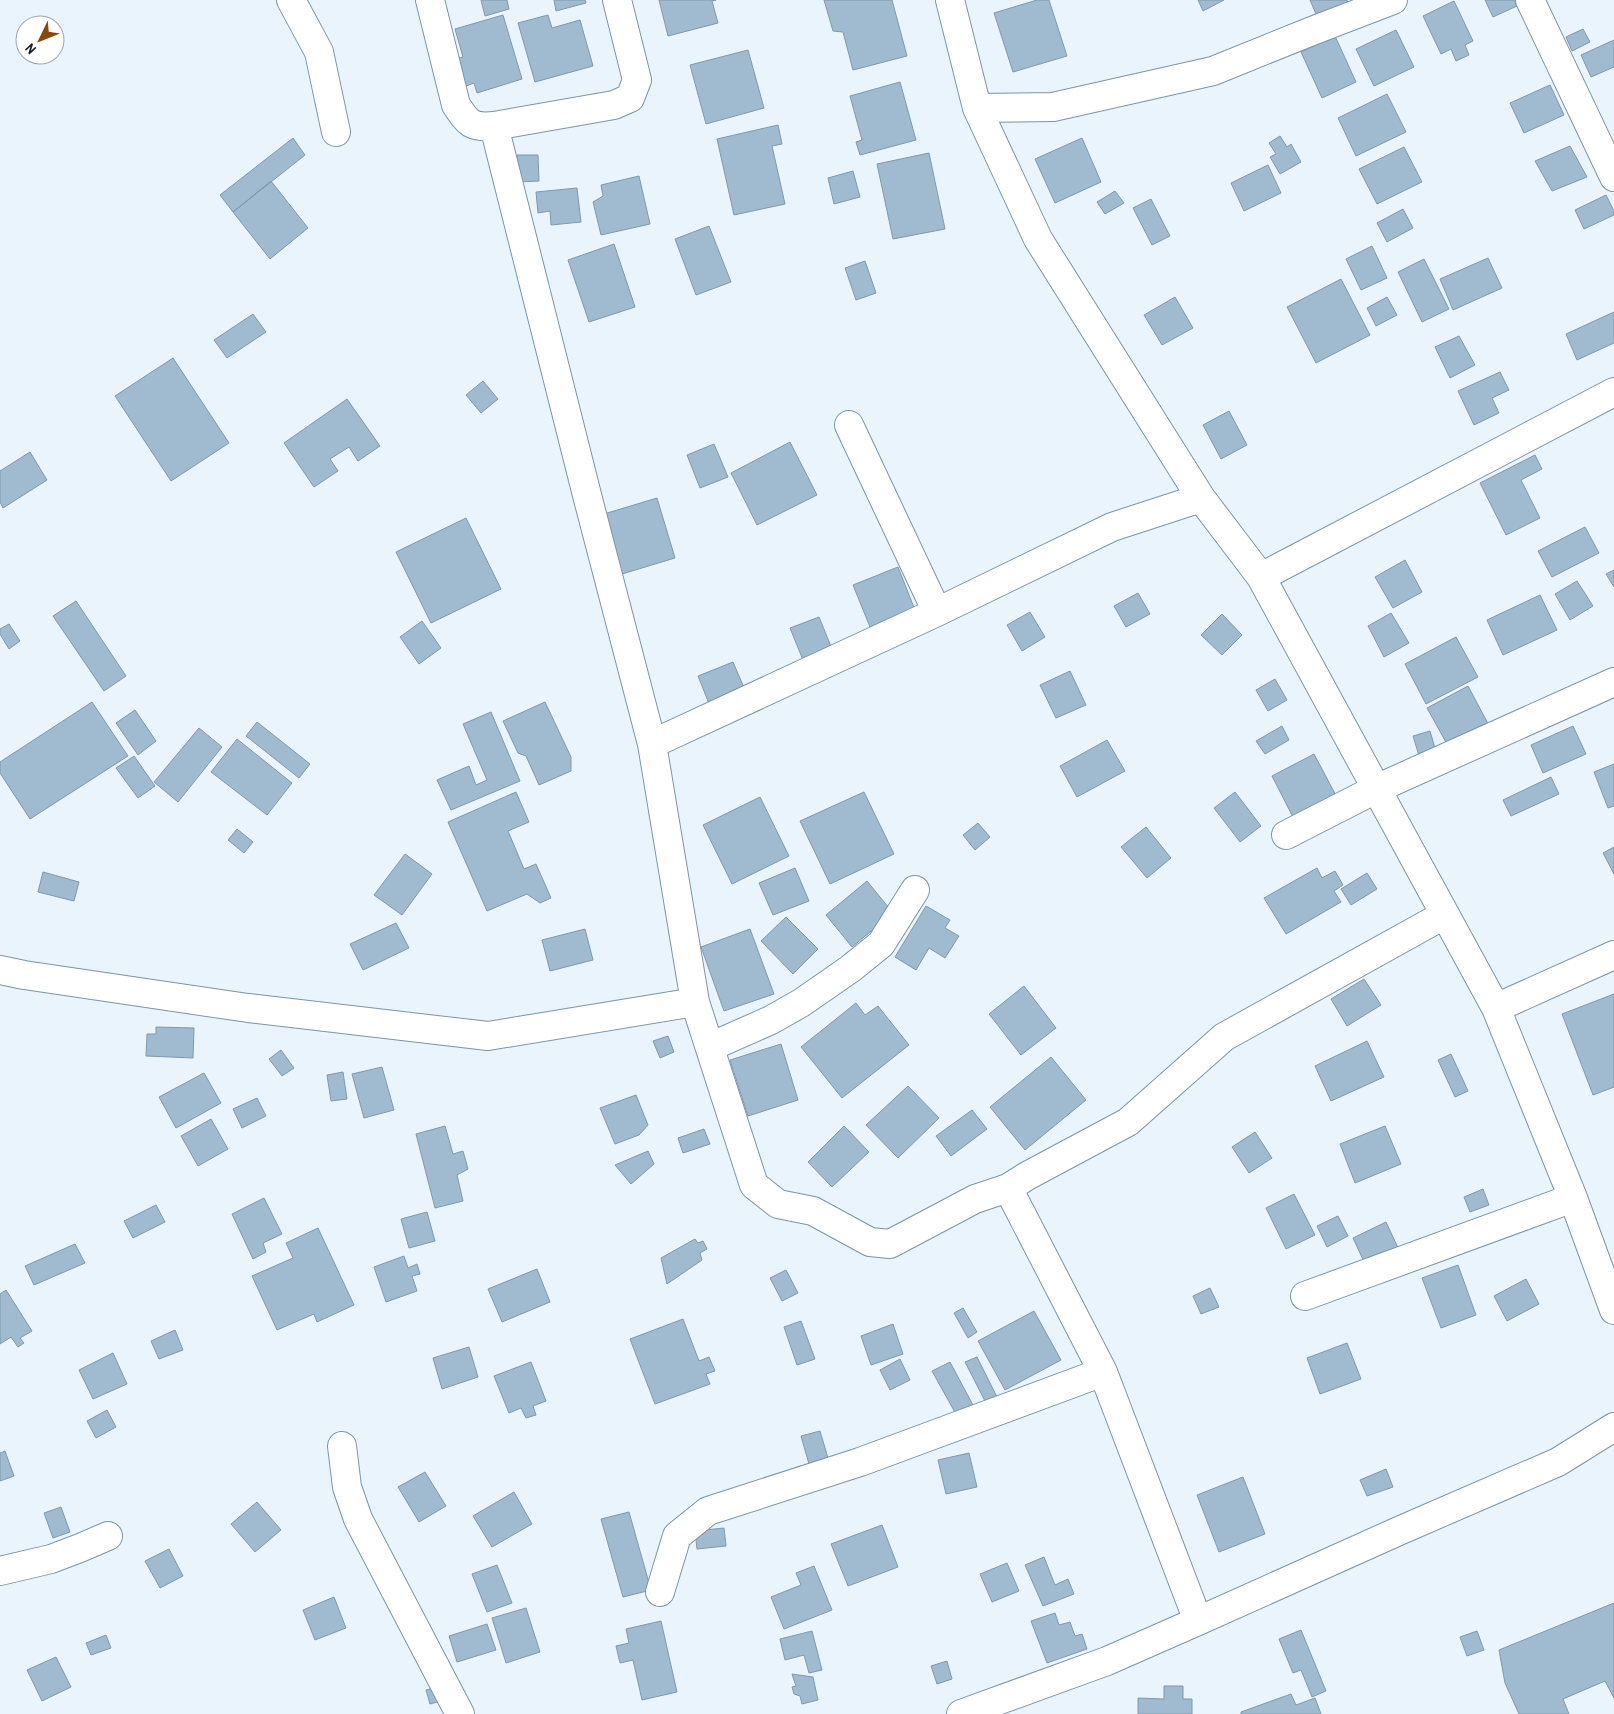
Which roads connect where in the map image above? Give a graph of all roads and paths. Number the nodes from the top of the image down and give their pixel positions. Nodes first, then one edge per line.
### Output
1 (291, 0) edge
2 (430, 0) edge
3 (617, 0) edge
4 (950, 0) edge
5 (1393, 0) edge
6 (1530, 0) edge
7 (977, 108) junction
8 (494, 126) junction
9 (336, 132) dead end
10 (1614, 177) edge
11 (1614, 392) edge
12 (849, 425) dead end
13 (1201, 498) junction
14 (1261, 577) junction
15 (937, 612) junction
16 (1614, 682) edge
17 (652, 744) junction
18 (1376, 789) junction
19 (1286, 835) dead end
20 (915, 890) dead end
21 (1444, 915) junction
22 (1614, 955) edge
23 (0, 970) edge
24 (695, 1002) junction
25 (1496, 1008) junction
26 (710, 1047) junction
27 (1008, 1188) junction
28 (1573, 1198) junction
29 (1305, 1296) dead end
30 (1614, 1310) edge
31 (1103, 1372) junction
32 (1614, 1427) edge
33 (342, 1446) dead end
34 (108, 1536) dead end
35 (0, 1571) edge
36 (660, 1592) dead end
37 (1198, 1621) junction
38 (460, 1714) edge
39 (961, 1714) edge

1 - 9 street
2 - 8 street
3 - 8 street
4 - 7 street
5 - 7 street
6 - 10 street
7 - 13 street
8 - 17 street
11 - 14 street
12 - 15 street
13 - 14 street
13 - 15 street
14 - 18 street
15 - 17 street
16 - 18 street
17 - 24 street
18 - 19 street
18 - 21 street
20 - 26 street
21 - 25 street
21 - 27 street
22 - 25 street
23 - 24 street
24 - 26 street
25 - 28 street
26 - 27 street
27 - 31 street
28 - 29 street
28 - 30 street
31 - 36 street
31 - 37 street
32 - 37 street
33 - 38 street
34 - 35 street
37 - 39 street

